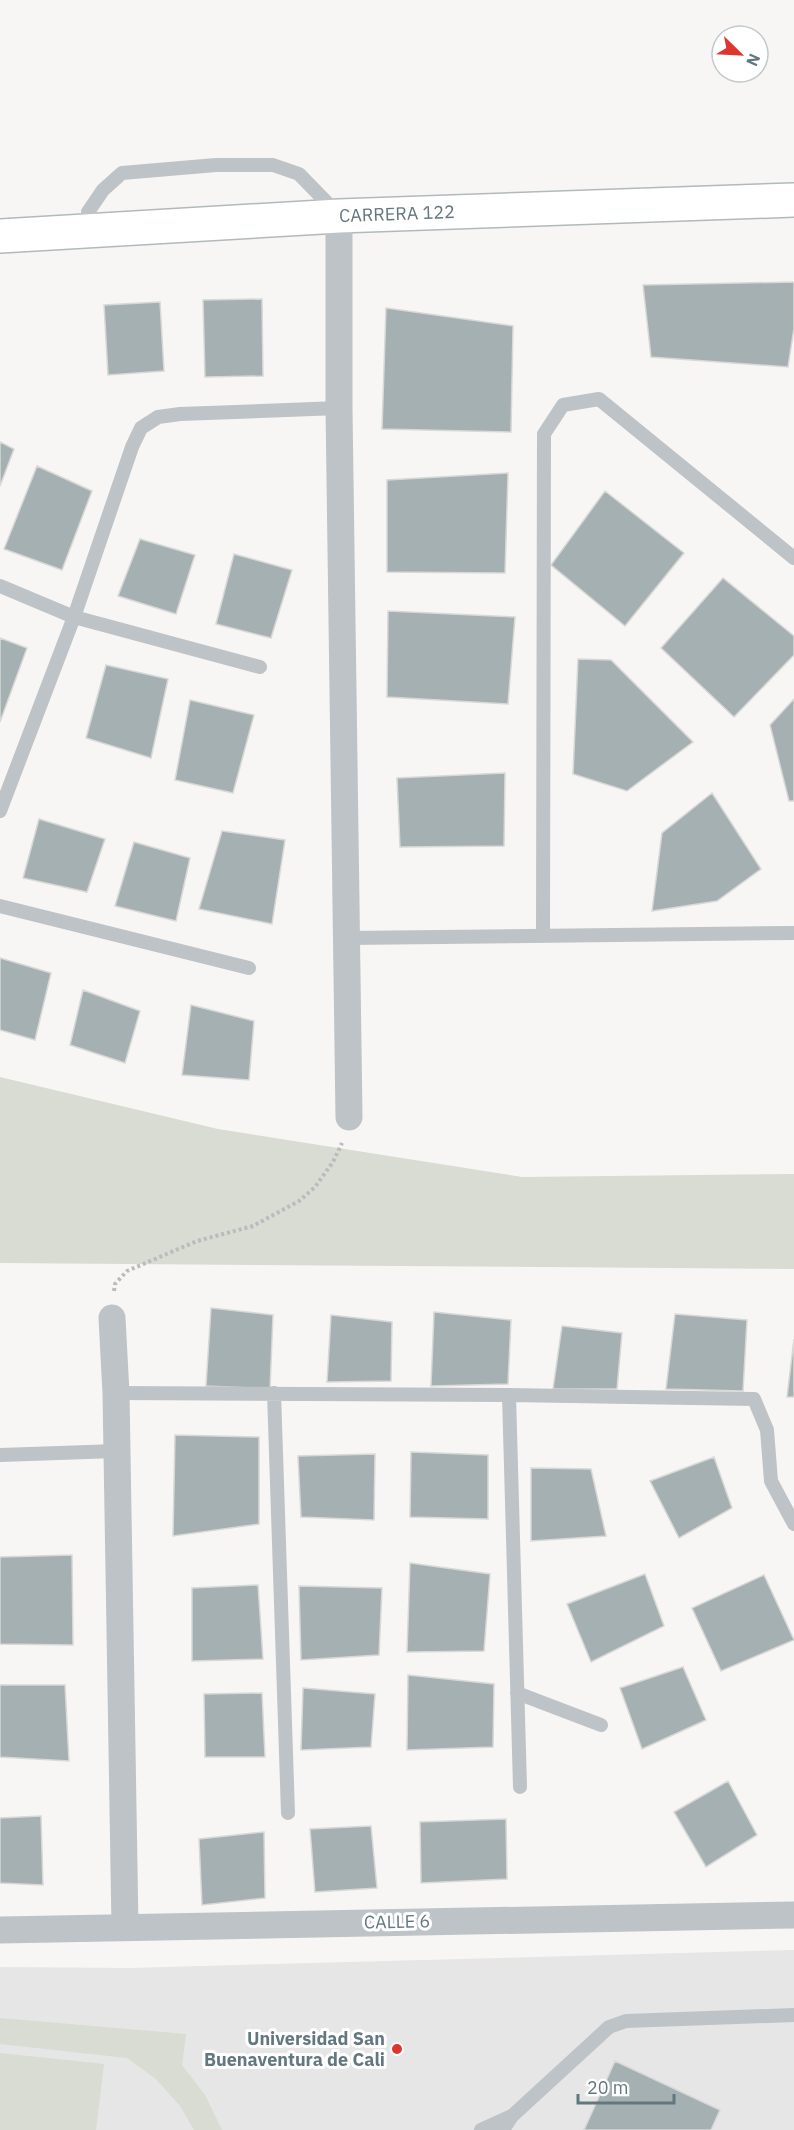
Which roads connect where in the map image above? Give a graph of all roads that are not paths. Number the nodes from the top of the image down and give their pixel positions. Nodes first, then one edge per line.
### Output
1 (794, 200) edge
2 (339, 216) junction
3 (89, 231) junction
4 (0, 237) edge
5 (339, 408) junction
6 (794, 558) edge
7 (0, 586) edge
8 (74, 617) junction
9 (260, 668) dead end
10 (0, 811) edge
11 (0, 906) edge
12 (794, 933) edge
13 (543, 936) junction
14 (347, 938) junction
15 (249, 968) dead end
16 (349, 1117) road end
17 (112, 1318) road end
18 (116, 1393) junction
19 (274, 1394) junction
20 (509, 1395) junction
21 (117, 1451) junction
22 (0, 1455) edge
23 (794, 1524) edge
24 (517, 1693) junction
25 (601, 1725) dead end
26 (520, 1787) dead end
27 (288, 1813) dead end
28 (794, 1915) edge
29 (125, 1927) junction
30 (0, 1930) edge
31 (794, 2015) edge
32 (512, 2116) junction
33 (481, 2130) edge
34 (503, 2130) edge

1 - 2 street, CARRERA 122
2 - 3 street, CARRERA 122
2 - 3 lane
2 - 5 street
3 - 4 street, CARRERA 122
5 - 8 lane
5 - 14 street
6 - 13 lane
7 - 8 lane
8 - 9 lane
8 - 10 lane
11 - 15 lane
12 - 13 lane
13 - 14 lane
14 - 16 street
17 - 18 street
18 - 19 lane
18 - 21 street
19 - 20 lane
19 - 27 lane
20 - 23 lane
20 - 24 lane
21 - 22 lane
21 - 29 street
24 - 25 lane
24 - 26 lane
28 - 29 street, CALLE 6
29 - 30 street, CALLE 6
31 - 32 lane
32 - 33 lane
32 - 34 lane

